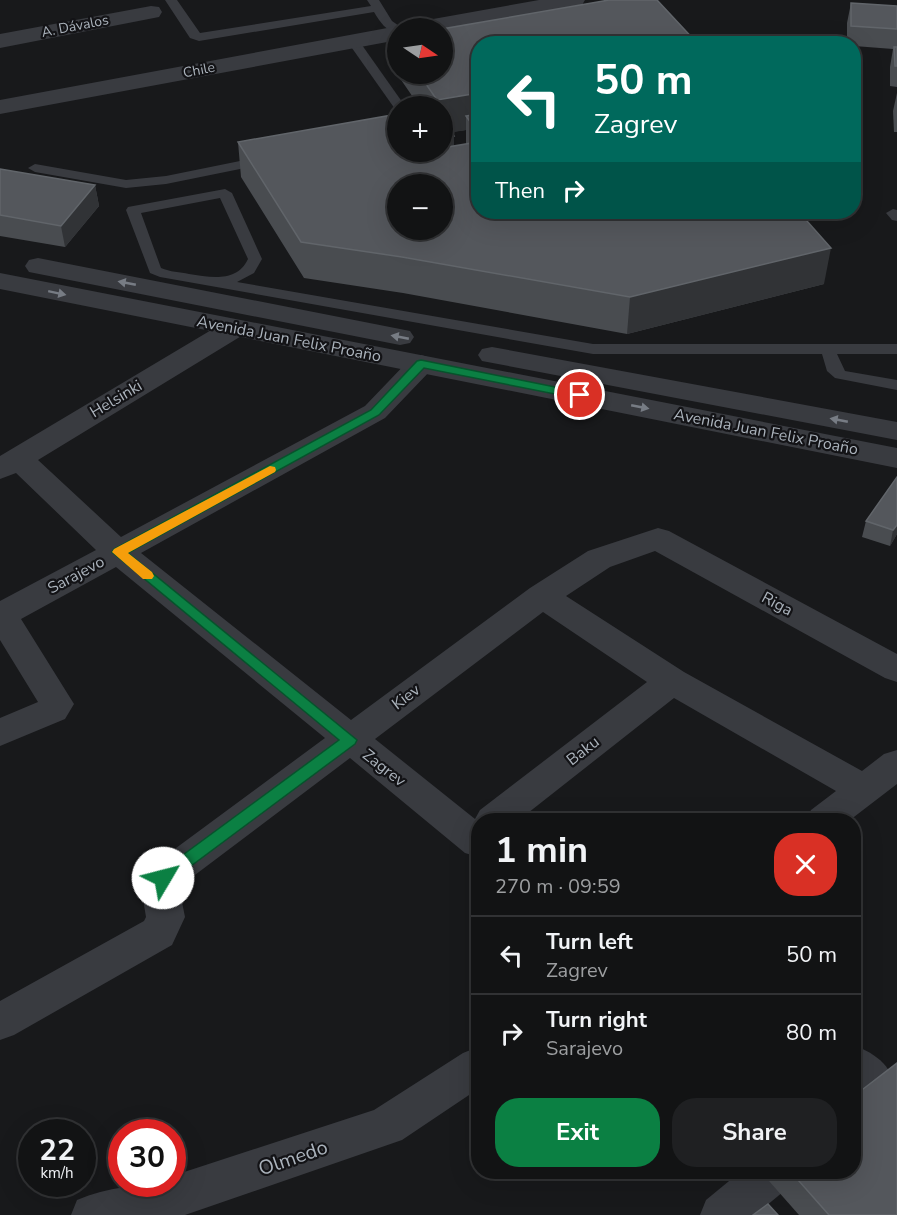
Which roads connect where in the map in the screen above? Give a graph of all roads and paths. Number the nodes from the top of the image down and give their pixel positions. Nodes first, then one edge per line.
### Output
1 (89, 0) edge
2 (171, 0) edge
3 (574, 0) edge
4 (375, 4) edge
5 (151, 12) dead end
6 (102, 21) junction
7 (453, 22) edge
8 (387, 23) edge
9 (387, 34) edge
10 (0, 41) edge
11 (353, 41) junction
12 (387, 96) edge
13 (0, 107) edge
14 (278, 158) edge
15 (35, 168) dead end
16 (897, 212) edge
17 (897, 217) edge
18 (0, 259) edge
19 (0, 281) edge
20 (218, 283) junction
21 (233, 329) junction
22 (524, 349) junction
23 (828, 349) junction
24 (897, 349) edge
25 (421, 364) junction
26 (897, 385) edge
27 (897, 431) edge
28 (897, 458) edge
29 (9, 463) edge
30 (658, 539) joint
31 (118, 552) junction
32 (542, 596) junction
33 (1, 614) edge
34 (897, 669) edge
35 (672, 681) junction
36 (0, 734) edge
37 (349, 740) junction
38 (897, 764) edge
39 (865, 790) junction
40 (506, 813) edge
41 (834, 813) edge
42 (471, 826) edge
43 (0, 1022) edge
44 (471, 1071) edge
45 (765, 1179) edge
46 (190, 1205) edge
47 (93, 1215) edge
48 (722, 1215) edge

1 - 6 street
2 - 4 lane
3 - 7 street
4 - 8 lane
5 - 6 street, A. Dávalos
6 - 10 street, A. Dávalos
9 - 11 street, Chile
11 - 12 lane
11 - 13 street, Chile
14 - 15 lane
16 - 17 lane
22 -> 18 street, Avenida Juan Felix Proaño
19 -> 21 street, Avenida Juan Felix Proaño
20 - 20 lane
20 - 22 lane
21 - 25 street, Avenida Juan Felix Proaño
21 - 29 street, Helsinki
22 - 23 lane
27 -> 22 street, Avenida Juan Felix Proaño
23 - 24 lane
23 - 26 lane
25 -> 28 street, Avenida Juan Felix Proaño
25 - 31 street, Sarajevo
29 - 31 street, Zagrev
30 - 32 street, Kiev
30 - 34 street, Riga
31 - 33 street, Sarajevo
31 - 37 street, Zagrev
32 - 35 street
32 - 37 street, Kiev
33 - 36 street
35 - 39 street
35 - 40 street, Baku
37 - 42 street, Zagrev
37 - 43 street, Kiev
38 - 39 street
39 - 41 street
44 - 46 street, Olmedo
45 - 48 street
46 - 47 street, Olmedo

